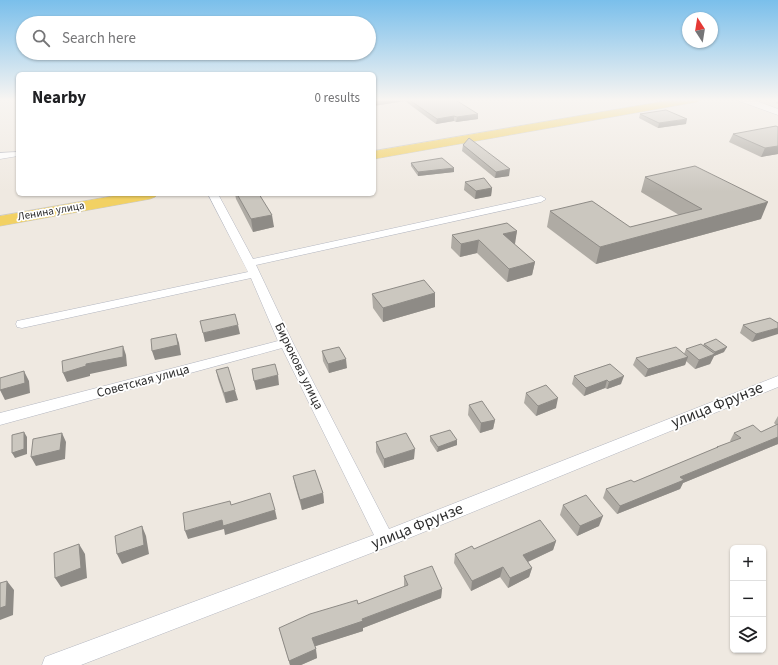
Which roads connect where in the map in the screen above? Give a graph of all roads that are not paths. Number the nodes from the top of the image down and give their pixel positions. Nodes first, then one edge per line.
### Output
1 (518, 130) edge
2 (16, 154) edge
3 (376, 155) edge
4 (0, 156) edge
5 (139, 196) edge
6 (214, 196) edge
7 (541, 199) dead end
8 (0, 221) edge
9 (253, 268) junction
10 (22, 324) dead end
11 (286, 343) junction
12 (778, 381) edge
13 (0, 419) edge
14 (385, 539) junction
15 (53, 665) edge

1 - 3 main road
2 - 4 street
5 - 8 main road, Ленина улица
6 - 9 street, Бирюкова улица
7 - 9 street
9 - 10 street
9 - 11 street, Бирюкова улица
11 - 13 street, Советская улица
11 - 14 street, Бирюкова улица
12 - 14 street, улица Фрунзе
14 - 15 street, улица Фрунзе

